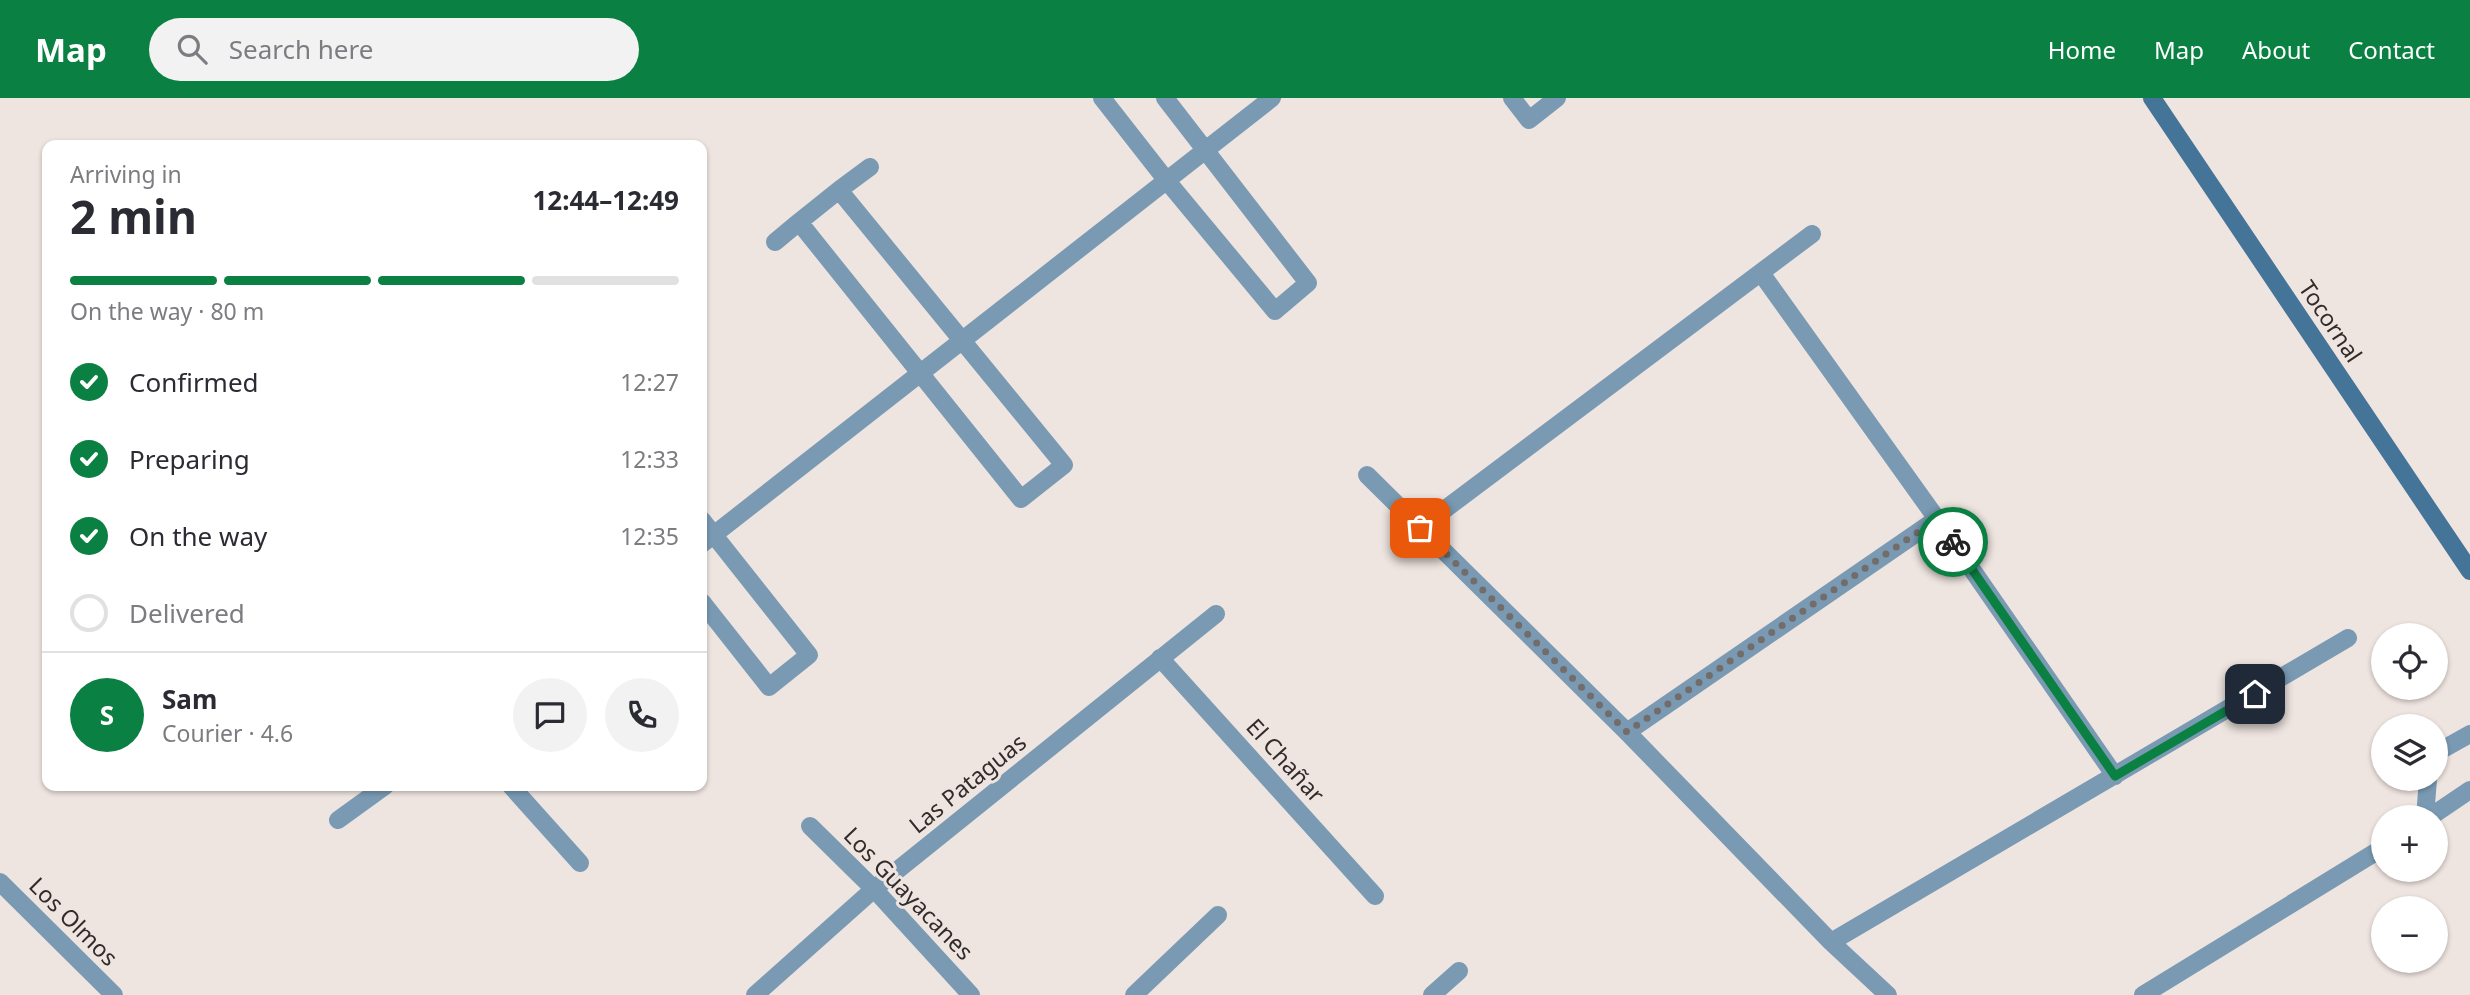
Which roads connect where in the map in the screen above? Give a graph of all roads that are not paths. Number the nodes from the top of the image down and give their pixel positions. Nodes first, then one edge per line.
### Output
1 (1102, 98) edge
2 (1165, 98) edge
3 (1272, 98) edge
4 (1511, 98) edge
5 (1557, 98) edge
6 (2152, 98) edge
7 (1207, 151) junction
8 (870, 167) dead end
9 (1167, 181) junction
10 (839, 190) junction
11 (799, 222) junction
12 (1812, 234) dead end
13 (775, 242) dead end
14 (1760, 273) junction
15 (962, 341) junction
16 (921, 374) junction
17 (1367, 475) dead end
18 (1937, 519) junction
19 (1420, 528) junction
20 (707, 532) edge
21 (707, 534) edge
22 (2470, 570) edge
23 (707, 608) edge
24 (1216, 614) dead end
25 (2348, 638) dead end
26 (1160, 658) junction
27 (1627, 732) junction
28 (2470, 734) edge
29 (2448, 746) edge
30 (2115, 776) junction
31 (2470, 790) edge
32 (378, 791) edge
33 (515, 791) edge
34 (2448, 805) edge
35 (338, 820) dead end
36 (810, 826) dead end
37 (2371, 855) edge
38 (580, 863) dead end
39 (0, 882) edge
40 (874, 889) junction
41 (1375, 896) dead end
42 (1218, 915) dead end
43 (1831, 942) junction
44 (1460, 971) dead end
45 (114, 995) edge
46 (755, 995) edge
47 (971, 995) edge
48 (1133, 995) edge
49 (1432, 995) edge
50 (1888, 995) edge
51 (2143, 995) edge

1 - 9 street
2 - 7 street
3 - 7 street
4 - 5 street
6 - 22 main road, Tocornal
7 - 9 street
7 - 9 street
8 - 10 street
9 - 15 street
10 - 11 street
10 - 15 street
11 - 13 street
11 - 16 street
12 - 14 street
14 - 18 street
14 - 19 street
15 - 16 street
15 - 16 street
16 - 20 street
17 - 19 street
18 - 27 street
18 - 30 street
19 - 27 street
21 - 23 street
24 - 26 street, Las Pataguas
25 - 30 street
26 - 40 street, Las Pataguas
26 - 41 street, El Chañar
27 - 43 street
28 - 29 street
30 - 43 street
31 - 34 street
32 - 35 street
33 - 38 street
36 - 40 street, Los Guayacanes
37 - 51 street
39 - 45 street, Los Olmos
40 - 46 street, Las Pataguas
40 - 47 street, Los Guayacanes
42 - 48 street
43 - 50 street
44 - 49 street

